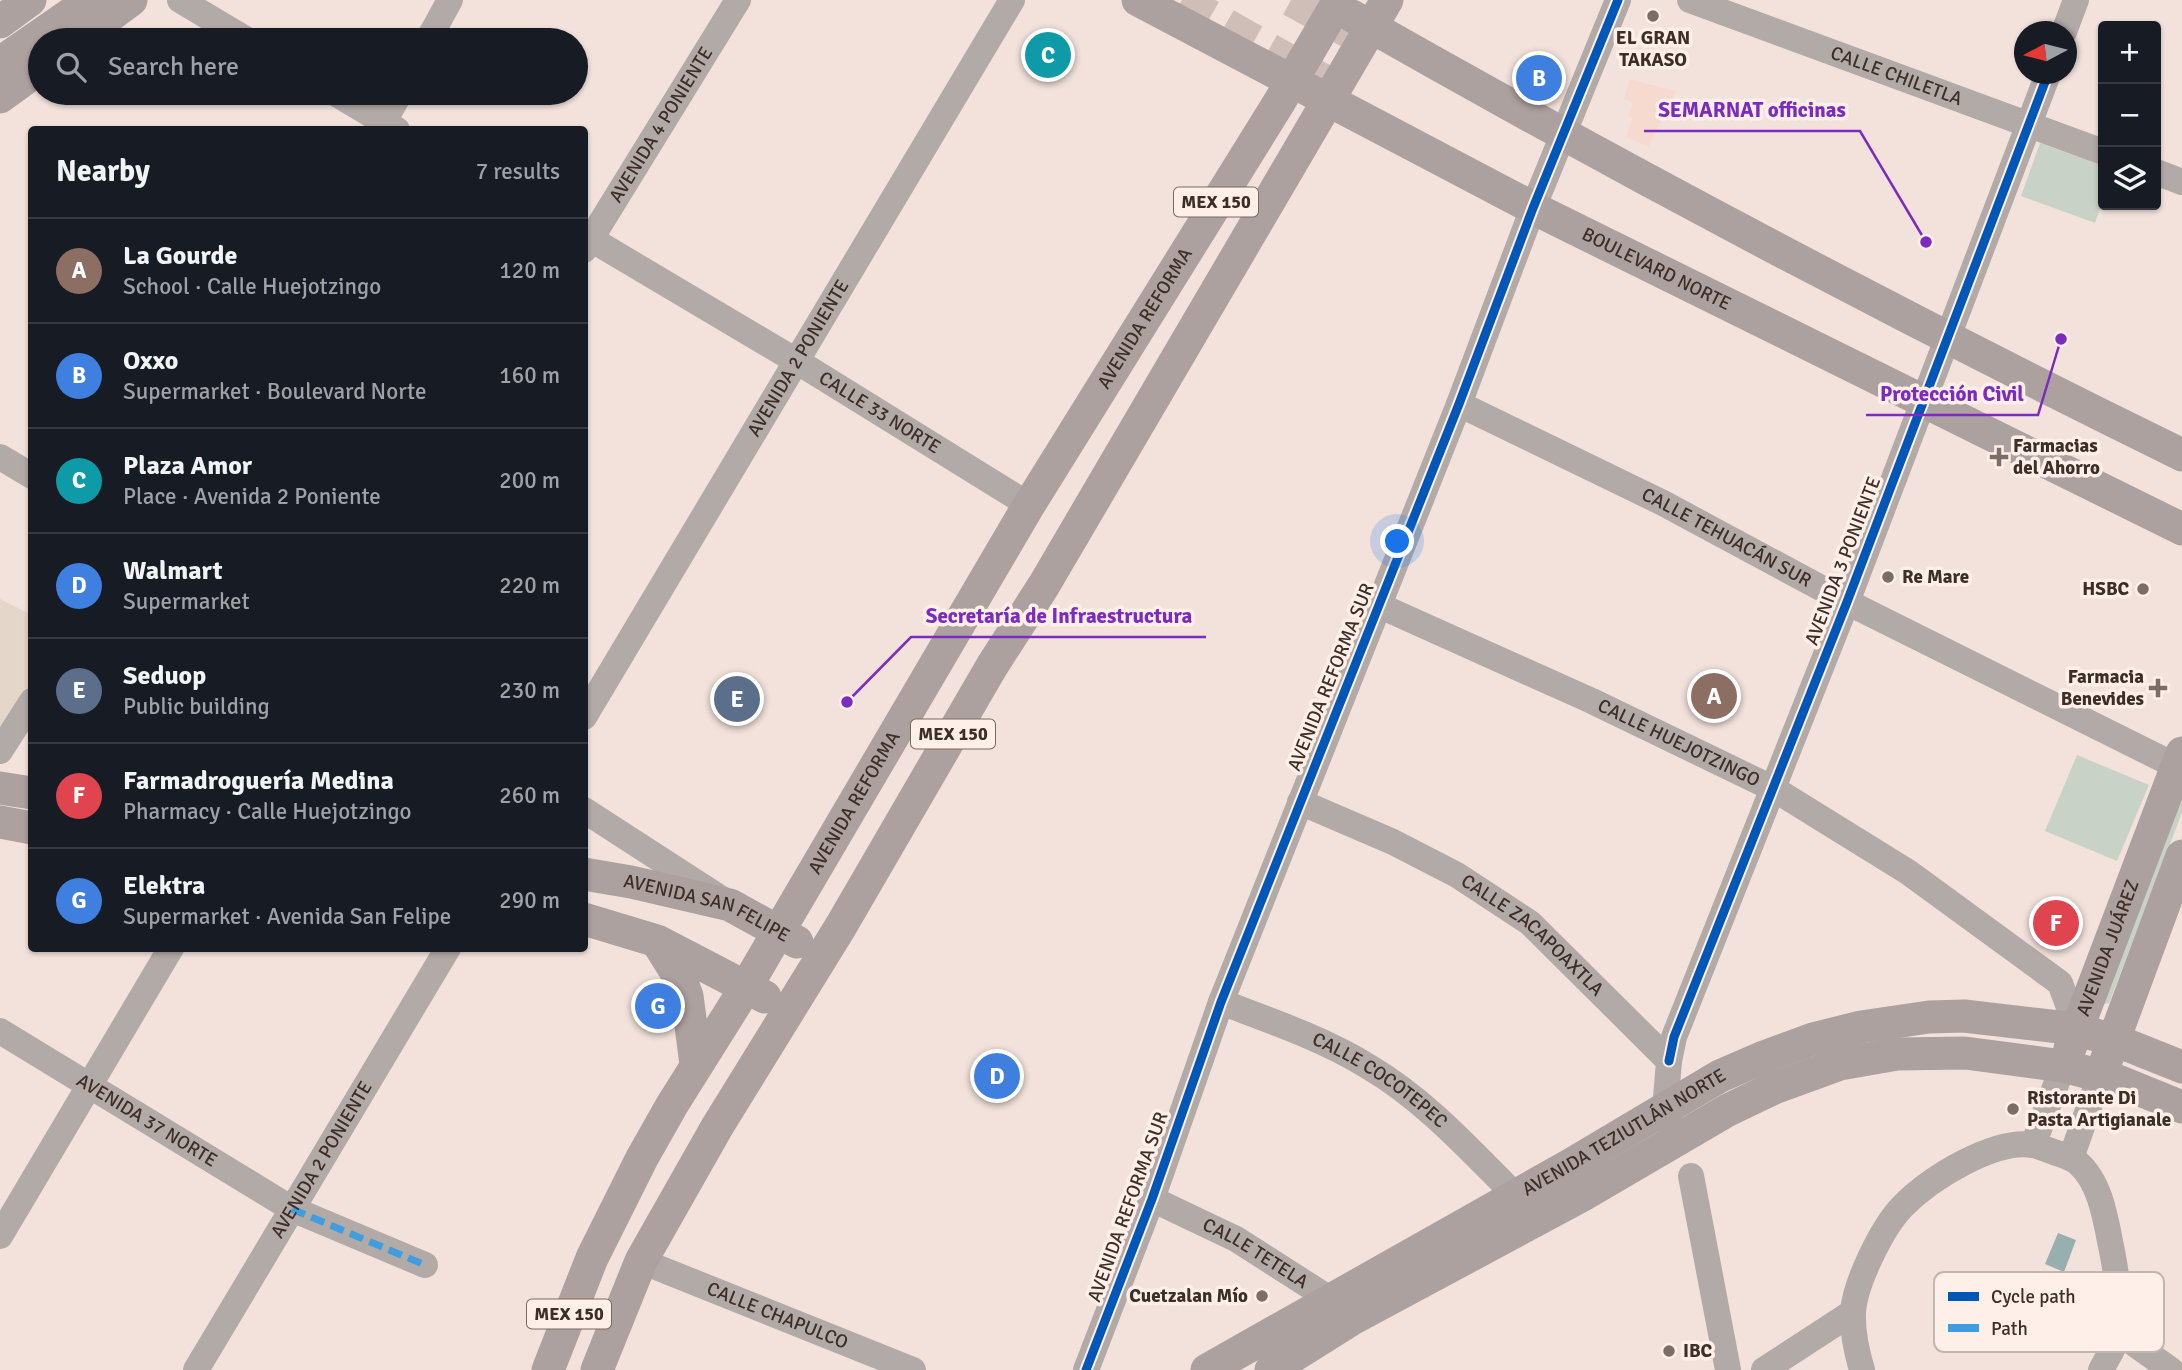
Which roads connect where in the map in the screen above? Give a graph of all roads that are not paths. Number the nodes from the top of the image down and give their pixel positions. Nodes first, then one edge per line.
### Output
1 (180, 0) edge
2 (450, 0) edge
3 (738, 0) edge
4 (1012, 0) edge
5 (1138, 0) edge
6 (1618, 0) edge
7 (1690, 0) edge
8 (2076, 0) edge
9 (1333, 2) edge
10 (111, 4) edge
11 (1379, 13) edge
12 (2068, 21) edge
13 (64, 23) edge
14 (227, 28) edge
15 (435, 28) edge
16 (28, 46) edge
17 (0, 63) edge
18 (28, 77) edge
19 (1291, 82) junction
20 (2044, 84) edge
21 (0, 97) edge
22 (1329, 101) junction
23 (353, 105) edge
24 (395, 105) edge
25 (2029, 123) junction
26 (385, 126) edge
27 (387, 126) edge
28 (1563, 132) junction
29 (2098, 150) edge
30 (2161, 174) edge
31 (2182, 182) edge
32 (1533, 208) junction
33 (588, 239) edge
34 (588, 242) edge
35 (1948, 339) junction
36 (798, 362) junction
37 (1923, 403) junction
38 (1459, 404) junction
39 (2182, 455) edge
40 (0, 457) edge
41 (28, 474) edge
42 (1029, 505) junction
43 (2182, 528) edge
44 (1847, 602) junction
45 (1378, 605) junction
46 (951, 642) junction
47 (992, 666) junction
48 (28, 707) edge
49 (588, 710) edge
50 (0, 751) edge
51 (2180, 763) edge
52 (0, 788) edge
53 (1774, 789) junction
54 (28, 792) edge
55 (1300, 802) junction
56 (588, 813) edge
57 (0, 822) edge
58 (28, 827) edge
59 (2182, 856) edge
60 (588, 875) edge
61 (730, 905) junction
62 (588, 920) edge
63 (779, 932) junction
64 (657, 941) junction
65 (169, 952) edge
66 (446, 952) edge
67 (822, 956) junction
68 (746, 987) junction
69 (1221, 1002) junction
70 (789, 1009) junction
71 (2077, 1029) junction
72 (0, 1031) edge
73 (2115, 1041) junction
74 (1669, 1061) junction
75 (696, 1064) junction
76 (2063, 1066) junction
77 (2182, 1067) edge
78 (2100, 1076) junction
79 (89, 1084) junction
80 (2182, 1107) edge
81 (1665, 1110) junction
82 (1676, 1140) junction
83 (2033, 1145) junction
84 (2071, 1158) junction
85 (1691, 1176) dead end
86 (1515, 1195) junction
87 (1152, 1199) junction
88 (292, 1209) junction
89 (0, 1236) edge
90 (641, 1261) junction
91 (425, 1265) dead end
92 (2115, 1272) edge
93 (1342, 1310) junction
94 (1853, 1312) junction
95 (2110, 1352) edge
96 (2146, 1352) edge
97 (196, 1370) edge
98 (548, 1370) edge
99 (597, 1370) edge
100 (913, 1370) edge
101 (1086, 1370) edge
102 (1207, 1370) edge
103 (1271, 1370) edge
104 (1728, 1370) edge
105 (1764, 1370) edge
106 (1862, 1370) edge
107 (2101, 1370) edge
108 (2171, 1370) edge

1 - 14 street
2 - 15 street
3 - 33 street, AVENIDA 4 PONIENTE
4 - 36 street, AVENIDA 2 PONIENTE
5 - 19 main road, BOULEVARD NORTE
6 - 28 street, AVENIDA REFORMA SUR
7 - 25 street, CALLE CHILETLA
8 - 12 street
9 - 11 main road
9 - 19 main road, AVENIDA REFORMA / MEX 150
10 - 13 main road
11 - 22 main road, MEX 150
11 - 28 main road
16 - 17 main road
18 - 21 main road
19 - 22 main road, BOULEVARD NORTE
19 - 42 main road, AVENIDA REFORMA / MEX 150
20 - 25 street, AVENIDA 3 PONIENTE
22 - 32 main road, BOULEVARD NORTE
22 - 47 main road, MEX 150
23 - 26 street
24 - 27 street
25 - 29 street, CALLE CHILETLA
25 - 35 street, AVENIDA 3 PONIENTE
28 - 32 street, AVENIDA REFORMA SUR
28 - 35 main road
30 - 31 street
32 - 37 main road, BOULEVARD NORTE
32 - 38 street, AVENIDA REFORMA SUR
34 - 36 street, CALLE 33 NORTE
35 - 37 street, AVENIDA 3 PONIENTE
35 - 39 main road
36 - 42 street, CALLE 33 NORTE
36 - 49 street, AVENIDA 2 PONIENTE
37 - 43 main road, BOULEVARD NORTE
37 - 44 street, AVENIDA 3 PONIENTE
38 - 44 street, CALLE TEHUACÁN SUR
38 - 45 street, AVENIDA REFORMA SUR
40 - 41 street
42 - 46 main road, AVENIDA REFORMA / MEX 150
44 - 51 street, CALLE TEHUACÁN SUR
44 - 53 street, AVENIDA 3 PONIENTE
45 - 53 street, CALLE HUEJOTZINGO
45 - 55 street, AVENIDA REFORMA SUR
46 - 47 main road
46 - 63 main road, AVENIDA REFORMA / MEX 150
47 - 67 main road, MEX 150
48 - 50 street
51 - 71 main road, AVENIDA JUÁREZ
52 - 54 main road
53 - 71 street, CALLE HUEJOTZINGO
53 - 74 street, AVENIDA 3 PONIENTE
55 - 69 street, AVENIDA REFORMA SUR
55 - 74 street, CALLE ZACAPOAXTLA
56 - 61 street
57 - 58 main road
59 - 73 main road, AVENIDA JUÁREZ
60 - 61 main road, AVENIDA SAN FELIPE
61 - 63 main road, AVENIDA SAN FELIPE
62 - 64 main road
63 - 67 main road, AVENIDA SAN FELIPE
63 - 68 main road, AVENIDA REFORMA / MEX 150
64 - 68 main road
64 - 75 main road
65 - 79 street
66 - 88 street, AVENIDA 2 PONIENTE
67 - 70 main road, MEX 150
68 - 70 main road
68 - 75 main road, AVENIDA REFORMA / MEX 150
69 - 86 street, CALLE COCOTEPEC
69 - 87 street, AVENIDA REFORMA SUR
70 - 90 main road, MEX 150
71 - 73 main road, AVENIDA TEZIUTLÁN NORTE
71 - 76 main road, AVENIDA JUÁREZ
71 - 81 main road, AVENIDA TEZIUTLÁN NORTE
72 - 79 street, AVENIDA 37 NORTE
73 - 77 main road, AVENIDA TEZIUTLÁN NORTE
73 - 78 main road, AVENIDA JUÁREZ
74 - 81 street
75 - 98 main road, AVENIDA REFORMA / MEX 150
76 - 78 main road, AVENIDA TEZIUTLÁN NORTE
76 - 82 main road, AVENIDA TEZIUTLÁN NORTE
76 - 83 street, AVENIDA JUÁREZ
78 - 80 main road, AVENIDA TEZIUTLÁN NORTE
78 - 84 street, AVENIDA JUÁREZ
79 - 88 street, AVENIDA 37 NORTE
79 - 89 street
81 - 82 street
81 - 86 main road, AVENIDA TEZIUTLÁN NORTE
82 - 93 main road, AVENIDA TEZIUTLÁN NORTE
83 - 84 street
83 - 94 street
84 - 92 street
85 - 104 street
86 - 93 main road, AVENIDA TEZIUTLÁN NORTE
87 - 93 street, CALLE TETELA
87 - 101 street, AVENIDA REFORMA SUR
88 - 91 street, AVENIDA 37 NORTE
88 - 97 street, AVENIDA 2 PONIENTE
90 - 99 main road, MEX 150
90 - 100 street, CALLE CHAPULCO
93 - 102 main road, AVENIDA TEZIUTLÁN NORTE
93 - 103 main road, AVENIDA TEZIUTLÁN NORTE
94 - 105 street
94 - 106 street
95 - 107 street
96 - 108 street

